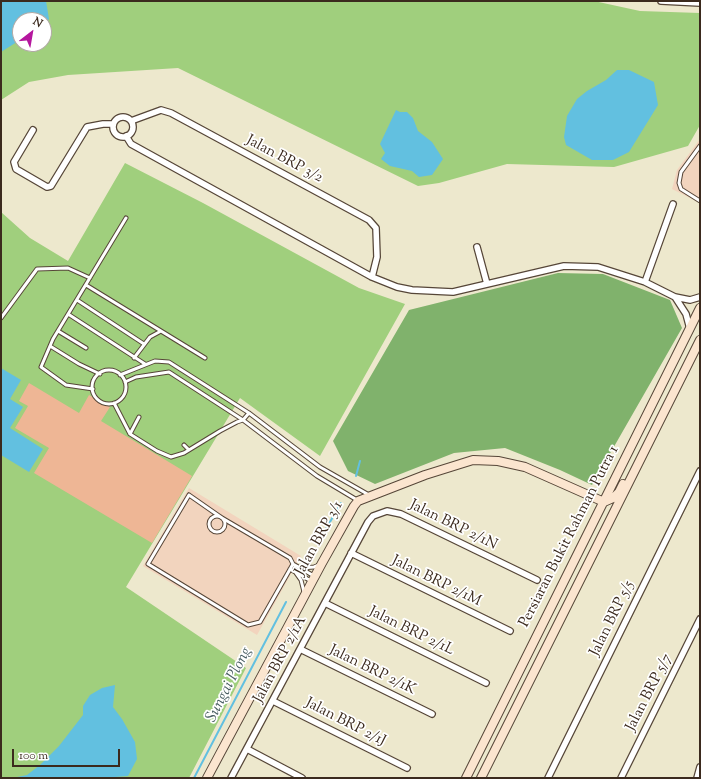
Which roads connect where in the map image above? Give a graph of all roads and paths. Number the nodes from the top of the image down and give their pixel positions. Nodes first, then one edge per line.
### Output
1 (661, 1) edge
2 (700, 3) edge
3 (131, 121) junction
4 (113, 124) junction
5 (34, 130) dead end
6 (126, 136) junction
7 (700, 146) edge
8 (700, 200) edge
9 (673, 204) dead end
10 (126, 218) dead end
11 (477, 247) dead end
12 (372, 277) junction
13 (90, 278) junction
14 (645, 282) junction
15 (487, 284) junction
16 (86, 285) junction
17 (675, 297) junction
18 (700, 297) edge
19 (77, 300) junction
20 (700, 308) edge
21 (68, 314) junction
22 (1, 318) edge
23 (690, 329) junction
24 (58, 331) junction
25 (161, 331) junction
26 (700, 340) edge
27 (144, 344) junction
28 (50, 346) junction
29 (86, 348) dead end
30 (134, 358) junction
31 (205, 358) dead end
32 (145, 364) junction
33 (100, 374) junction
34 (120, 375) junction
35 (125, 382) junction
36 (93, 389) junction
37 (114, 403) junction
38 (249, 413) junction
39 (139, 417) dead end
40 (243, 420) junction
41 (130, 434) junction
42 (184, 445) dead end
43 (188, 449) junction
44 (646, 451) junction
45 (700, 471) edge
46 (370, 496) junction
47 (358, 501) junction
48 (604, 502) junction
49 (222, 518) junction
50 (609, 523) junction
51 (351, 553) junction
52 (322, 563) junction
53 (293, 564) junction
54 (299, 568) junction
55 (290, 569) junction
56 (296, 573) junction
57 (313, 579) junction
58 (537, 580) dead end
59 (304, 596) junction
60 (325, 603) junction
61 (700, 619) edge
62 (510, 631) dead end
63 (300, 649) junction
64 (486, 683) dead end
65 (273, 701) junction
66 (432, 714) dead end
67 (247, 749) junction
68 (700, 767) edge
69 (407, 768) dead end
70 (207, 778) edge
71 (231, 778) edge
72 (302, 778) edge
73 (466, 778) edge
74 (481, 778) edge
75 (548, 778) edge
76 (621, 778) edge
77 (697, 778) edge

1 - 2 street
3 - 4 street
3 - 6 street
3 - 12 street, Jalan BRP 3/2
4 - 5 street
4 - 6 street
6 - 12 street
7 - 8 lane
9 - 14 street
10 - 13 lane
11 - 15 street
12 - 15 street
13 - 16 lane
13 - 22 lane
14 - 15 street
14 - 17 street
16 - 19 lane
16 - 25 lane
17 - 18 street
17 - 23 street
19 - 21 lane
19 - 27 lane
20 - 23 main road, Persiaran Bukit Rahman Putra 1
21 - 24 lane
21 - 30 lane
23 - 48 main road, Persiaran Bukit Rahman Putra 1
24 - 28 lane
24 - 29 lane
25 - 27 lane
25 - 31 lane
26 - 44 main road, Persiaran Bukit Rahman Putra 1
27 - 30 lane
28 - 33 lane
28 - 36 lane
30 - 32 lane
32 - 34 lane
32 - 38 lane
33 - 34 lane
33 - 36 lane
34 - 35 lane
35 - 37 lane
35 - 40 lane
36 - 37 lane
37 - 41 lane
38 - 40 lane
38 - 46 lane
39 - 41 lane
40 - 43 lane
40 - 47 lane
41 - 43 lane
42 - 43 lane
44 - 48 main road
44 - 50 main road, Persiaran Bukit Rahman Putra 1
45 - 75 street, Jalan BRP 5/5
46 - 47 main road, Jalan BRP 3/1
46 - 48 main road, Jalan BRP 3/1
47 - 52 main road, Jalan BRP 3/1
48 - 50 main road
48 - 73 main road, Persiaran Bukit Rahman Putra 1
49 - 49 lane
49 - 53 lane
49 - 55 lane
50 - 74 main road, Persiaran Bukit Rahman Putra 1
51 - 58 street, Jalan BRP 2/1N
51 - 60 street, Jalan BRP 2/1A
51 - 62 street, Jalan BRP 2/1M
52 - 54 lane
52 - 57 main road, Jalan BRP 3/1
53 - 54 lane
53 - 55 lane
54 - 57 lane
55 - 56 lane
56 - 57 lane
56 - 59 lane
57 - 59 main road, Jalan BRP 3/1
59 - 70 main road, Jalan BRP 3/1
60 - 63 street, Jalan BRP 2/1A
60 - 64 street, Jalan BRP 2/1L
61 - 76 street, Jalan BRP 5/7
63 - 65 street, Jalan BRP 2/1A
63 - 66 street, Jalan BRP 2/1K
65 - 67 street, Jalan BRP 2/1A
65 - 69 street, Jalan BRP 2/1J
67 - 71 street, Jalan BRP 2/1A
67 - 72 street
68 - 77 street

